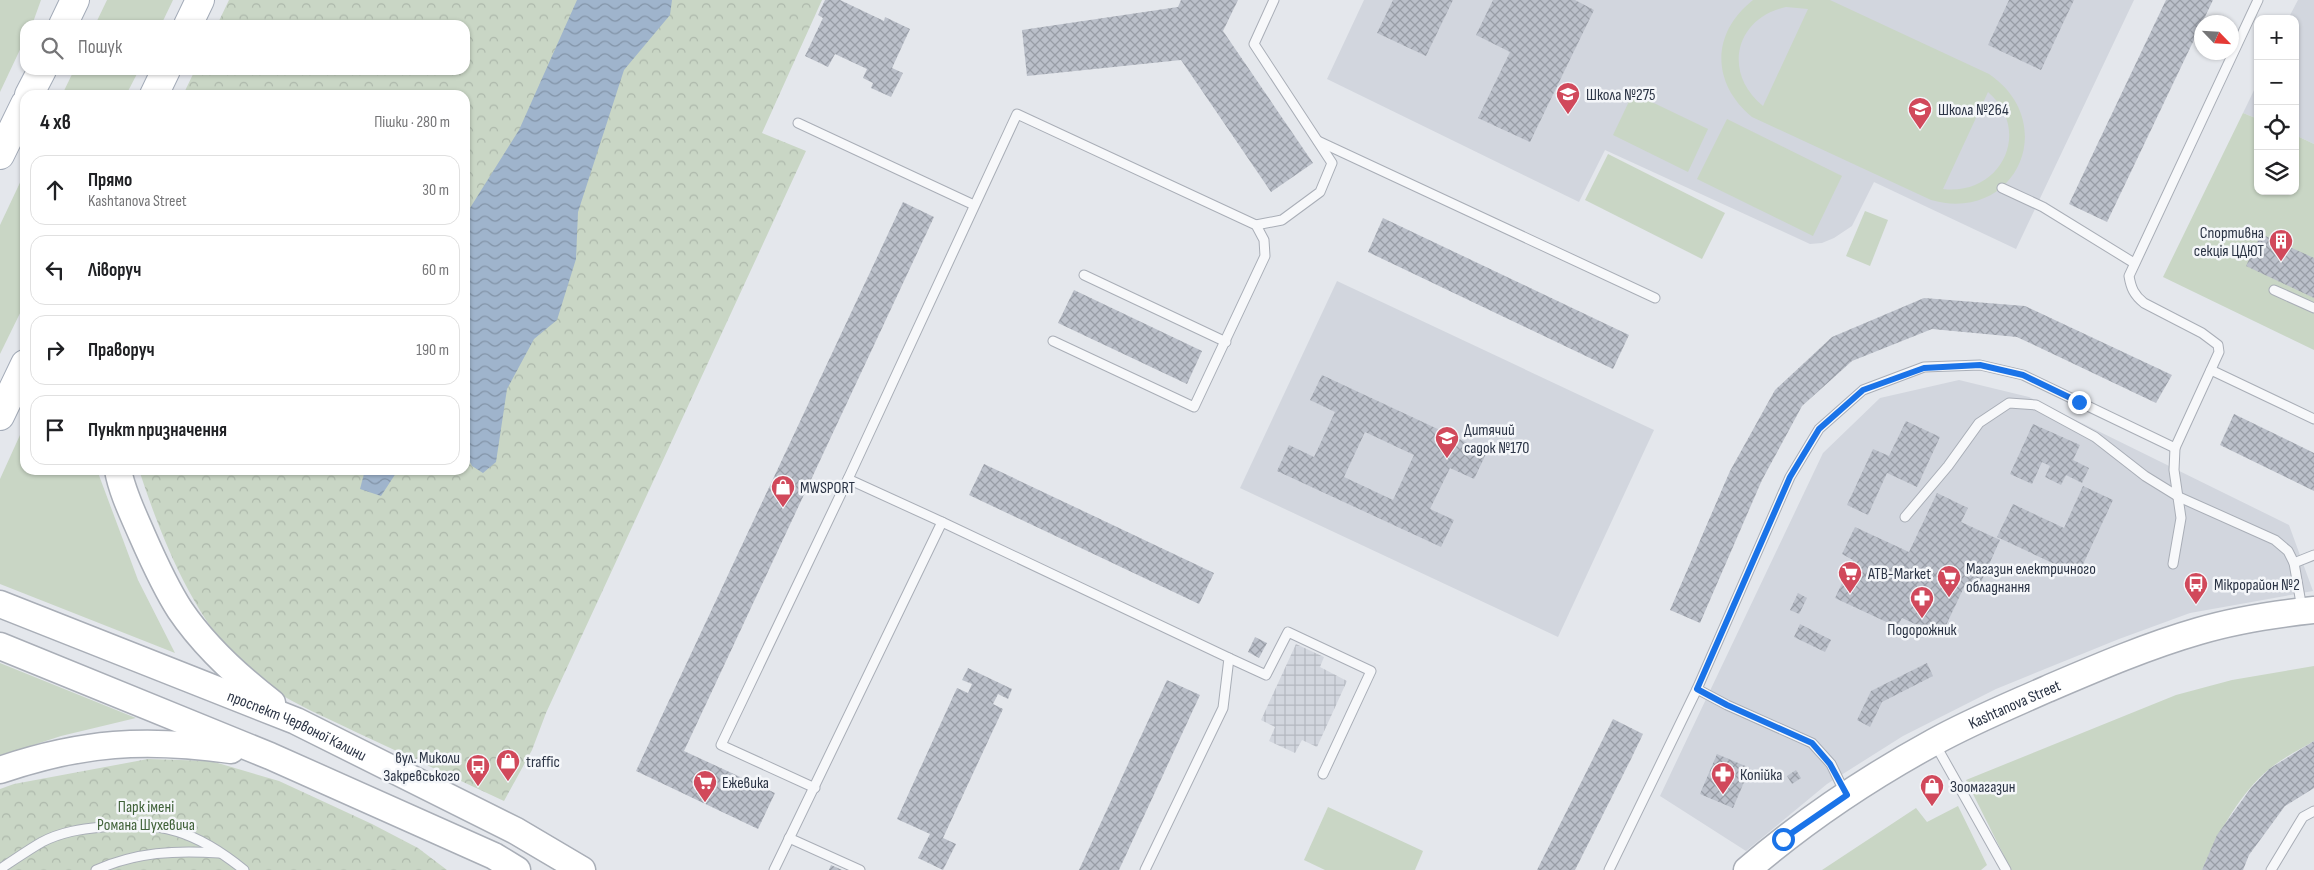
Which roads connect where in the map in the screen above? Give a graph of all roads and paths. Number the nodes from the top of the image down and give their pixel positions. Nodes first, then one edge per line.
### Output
1 (200, 0) edge
2 (1274, 0) edge
3 (2258, 0) edge
4 (190, 20) edge
5 (39, 75) edge
6 (164, 75) edge
7 (32, 90) edge
8 (156, 90) edge
9 (798, 123) dead end
10 (13, 124) edge
11 (1318, 141) junction
12 (0, 155) edge
13 (2002, 188) dead end
14 (974, 205) junction
15 (1256, 225) junction
16 (2134, 263) junction
17 (1084, 275) dead end
18 (2274, 290) dead end
19 (1655, 298) dead end
20 (2314, 308) edge
21 (1053, 341) dead end
22 (1226, 342) junction
23 (2211, 370) junction
24 (20, 374) edge
25 (0, 416) edge
26 (2314, 419) edge
27 (2175, 448) junction
28 (120, 475) edge
29 (848, 478) junction
30 (2179, 497) junction
31 (1905, 517) dead end
32 (942, 522) junction
33 (2314, 555) edge
34 (2294, 563) junction
35 (2174, 564) dead end
36 (0, 604) edge
37 (2308, 611) edge
38 (0, 646) edge
39 (1229, 658) junction
40 (1697, 689) junction
41 (296, 721) junction
42 (1934, 742) junction
43 (270, 756) junction
44 (0, 770) edge
45 (1323, 774) dead end
46 (815, 788) junction
47 (1847, 795) junction
48 (2314, 811) edge
49 (789, 838) junction
50 (222, 853) junction
51 (490, 863) edge
52 (0, 869) edge
53 (96, 870) edge
54 (244, 870) edge
55 (517, 870) edge
56 (582, 870) edge
57 (774, 870) edge
58 (860, 870) edge
59 (1144, 870) edge
60 (1609, 870) edge
61 (1746, 870) edge
62 (2006, 870) edge
63 (2271, 870) edge

1 - 4 main road
2 - 11 lane
3 - 16 lane
5 - 7 main road
6 - 8 main road
9 - 14 lane
10 - 12 main road
11 - 15 lane
11 - 19 lane
13 - 16 lane
14 - 15 lane
14 - 29 lane
15 - 22 lane
16 - 23 lane
17 - 22 lane
18 - 20 lane
21 - 22 lane
23 - 26 lane
23 - 27 lane
24 - 25 main road
27 - 30 lane
27 - 40 lane
28 - 41 main road
29 - 32 lane
29 - 46 lane
30 - 31 lane
30 - 34 lane
30 - 35 lane
32 - 39 lane
32 - 46 lane
33 - 34 lane
34 - 37 lane
36 - 41 main road, проспект Червоної Калини
37 - 42 main road, Kashtanova Street
38 - 43 main road
39 - 45 lane
39 - 59 lane
40 - 47 lane
40 - 60 lane
41 - 56 main road, проспект Червоної Калини
42 - 47 main road, Kashtanova Street
42 - 62 lane
43 - 44 main road
43 - 51 main road
46 - 49 lane
47 - 61 main road, Kashtanova Street
48 - 63 lane
49 - 57 lane
49 - 58 lane
50 - 52 lane
50 - 53 lane
50 - 54 lane
51 - 55 main road

